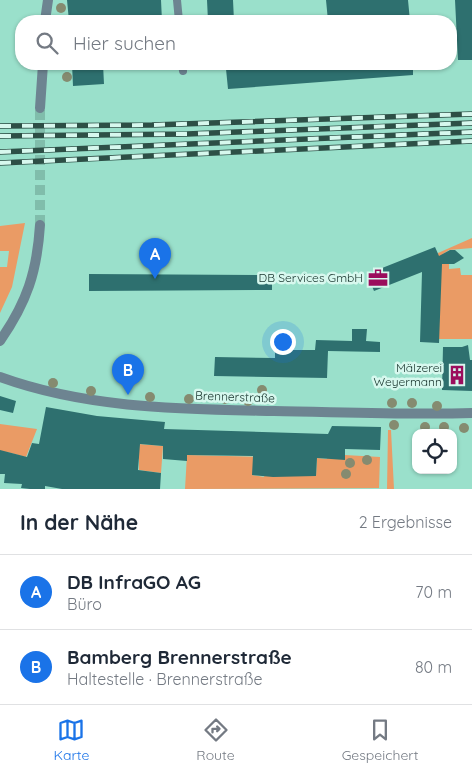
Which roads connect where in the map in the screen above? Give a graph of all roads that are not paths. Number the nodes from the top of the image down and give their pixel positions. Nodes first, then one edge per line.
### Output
1 (48, 0) edge
2 (178, 0) edge
3 (46, 15) edge
4 (179, 15) edge
5 (43, 70) edge
6 (40, 108) tunnel mouth
7 (40, 225) tunnel mouth
8 (0, 341) edge
9 (0, 377) edge
10 (472, 413) edge

1 - 3 street
2 - 4 lane
5 - 6 street
7 - 8 street
9 - 10 street, Brennerstraße

